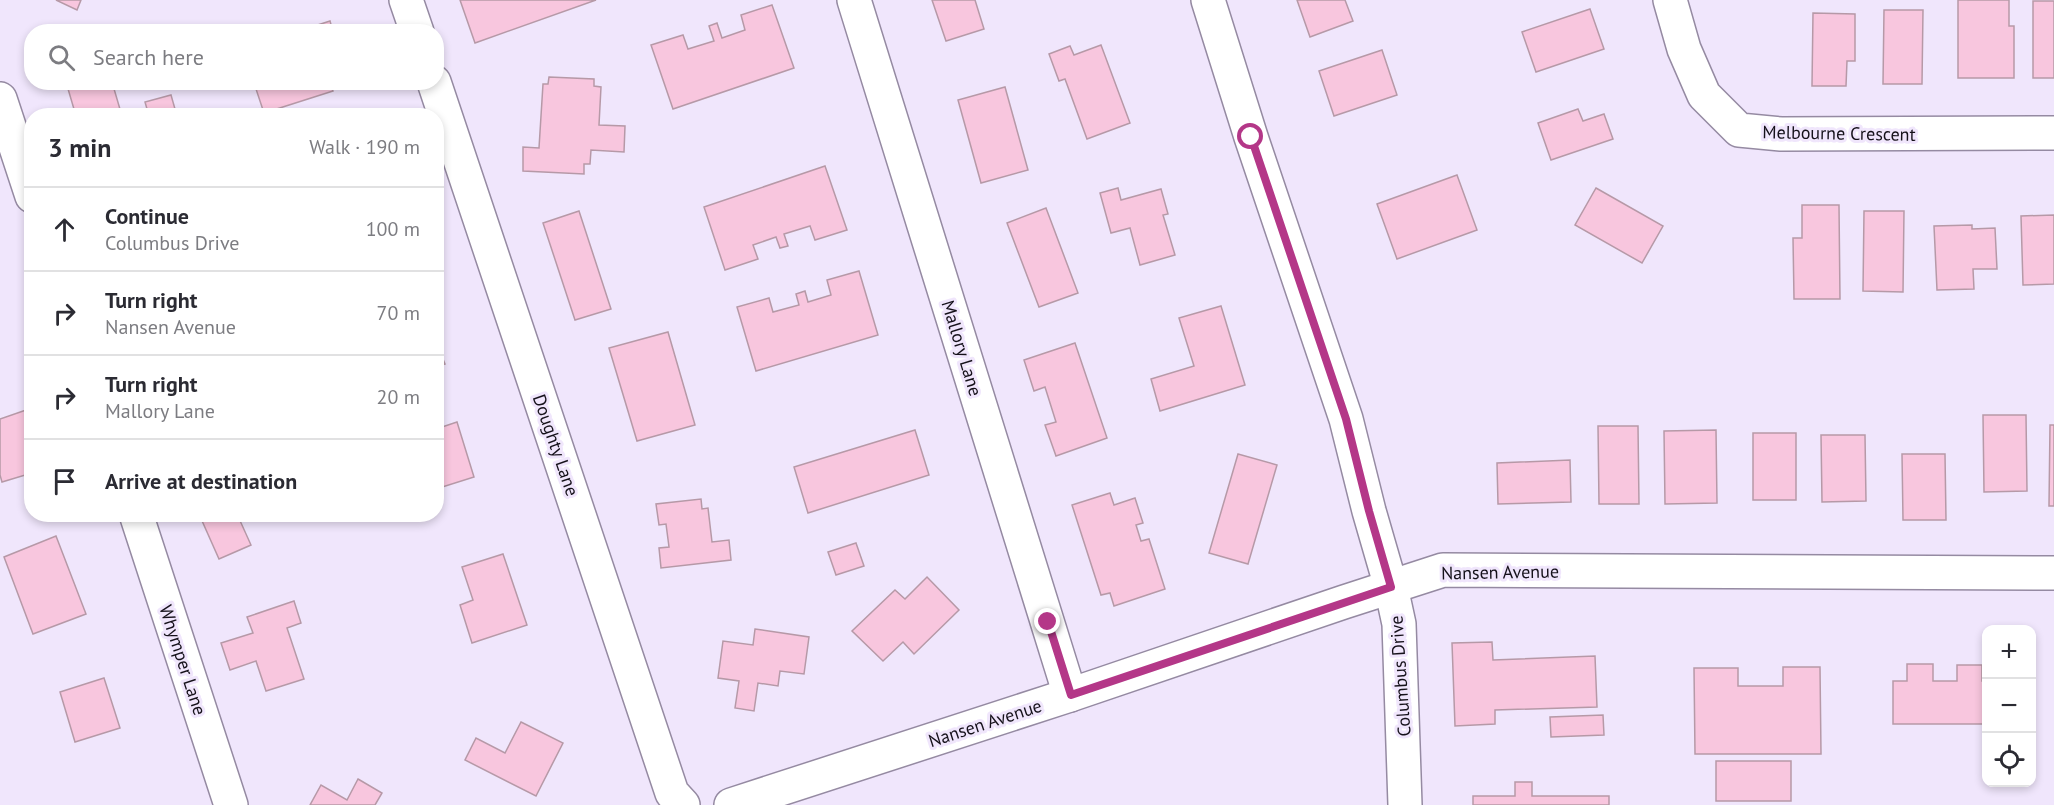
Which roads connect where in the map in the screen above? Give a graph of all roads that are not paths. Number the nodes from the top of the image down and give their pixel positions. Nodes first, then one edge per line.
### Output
1 (406, 0) edge
2 (854, 0) edge
3 (1208, 0) edge
4 (1670, 0) edge
5 (414, 24) edge
6 (437, 90) edge
7 (0, 99) edge
8 (443, 108) edge
9 (444, 112) edge
10 (2054, 133) edge
11 (24, 172) edge
12 (139, 522) edge
13 (2054, 573) edge
14 (1391, 587) junction
15 (1071, 695) junction
16 (231, 805) edge
17 (683, 805) edge
18 (731, 805) edge
19 (1405, 805) edge

1 - 5 street
2 - 15 street, Mallory Lane
3 - 14 street, Columbus Drive
4 - 10 street, Melbourne Crescent
6 - 8 street, Doughty Lane
7 - 11 street
9 - 17 street, Doughty Lane
12 - 16 street, Whymper Lane
13 - 14 street, Nansen Avenue
14 - 15 street, Nansen Avenue
14 - 19 street, Columbus Drive
15 - 18 street, Nansen Avenue

